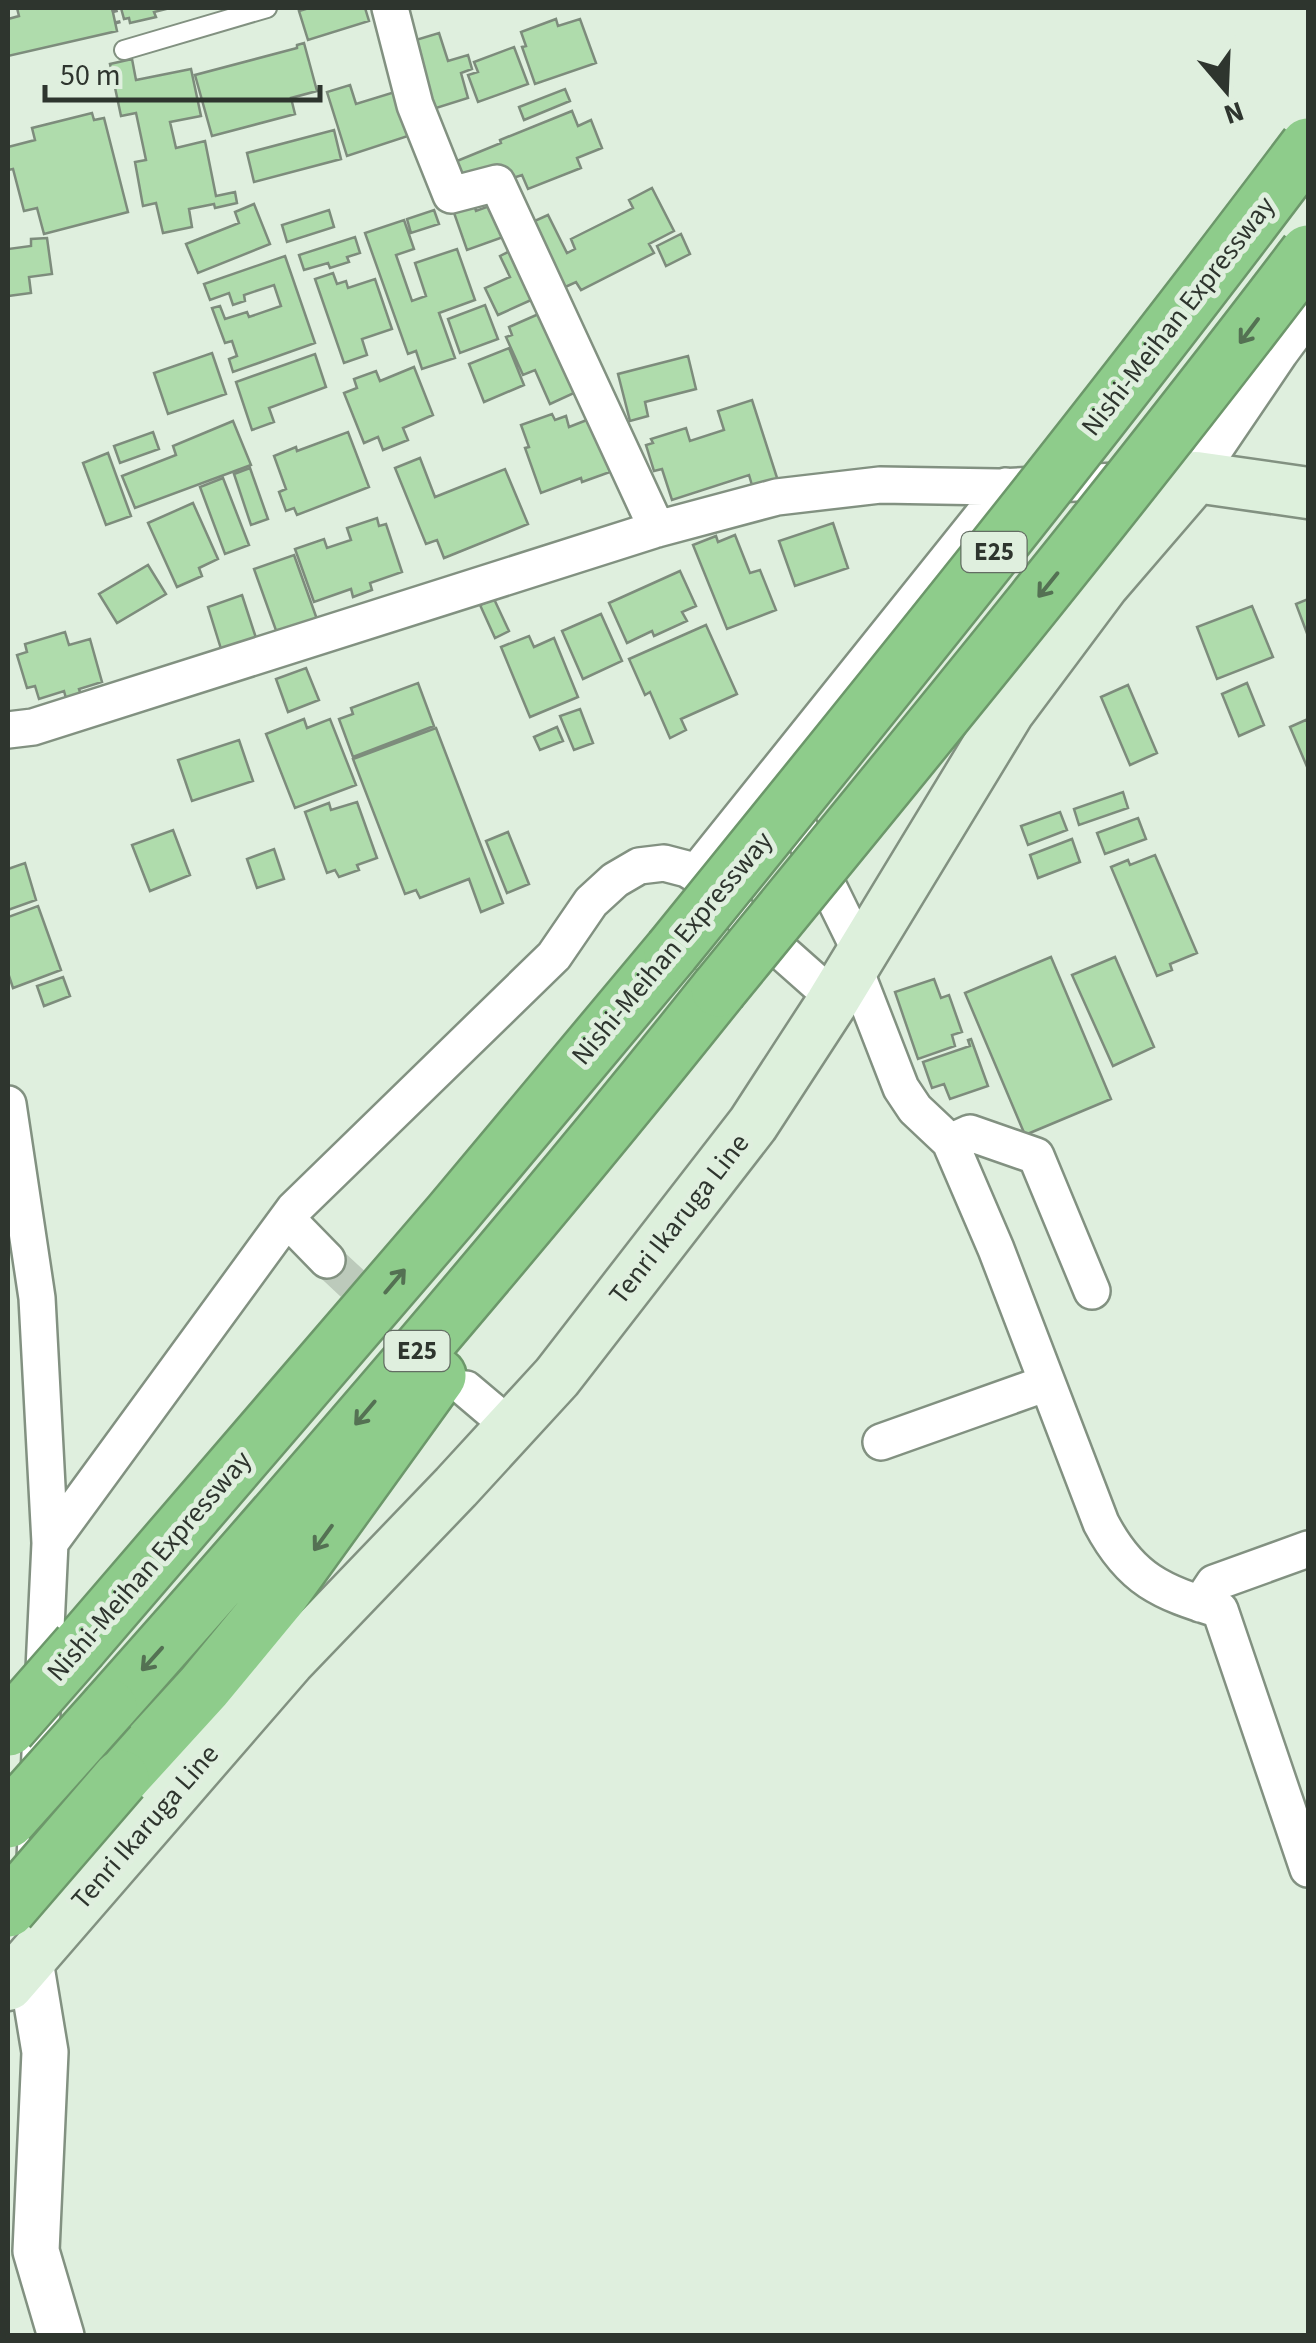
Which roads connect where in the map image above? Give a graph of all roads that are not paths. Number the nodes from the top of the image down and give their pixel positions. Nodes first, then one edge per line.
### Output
1 (267, 8) edge
2 (390, 8) edge
3 (124, 50) dead end
4 (1308, 146) edge
5 (1308, 253) edge
6 (1308, 315) edge
7 (1196, 477) junction
8 (1006, 486) junction
9 (1308, 493) edge
10 (657, 529) junction
11 (8, 730) edge
12 (774, 776) junction
13 (694, 874) junction
14 (850, 973) junction
15 (641, 1087) junction
16 (8, 1104) edge
17 (950, 1142) junction
18 (287, 1219) junction
19 (327, 1260) tunnel mouth
20 (1092, 1291) dead end
21 (1047, 1383) junction
22 (466, 1389) tunnel mouth
23 (512, 1428) junction
24 (882, 1442) dead end
25 (50, 1543) junction
26 (1308, 1549) edge
27 (1200, 1604) junction
28 (8, 1728) edge
29 (8, 1820) edge
30 (1308, 1869) edge
31 (8, 1909) edge
32 (19, 1973) edge
33 (61, 2336) edge

1 - 3 lane
2 - 10 street
28 -> 4 highway, Nishi-Meihan Expressway / E25, bridge
5 -> 15 highway, E25, bridge
6 - 7 street
7 - 8 street
7 - 9 main road
7 - 14 main road, Tenri Ikaruga Line
8 - 10 street
8 - 12 street
10 - 11 street
12 - 13 street
12 - 14 street
13 - 14 street
13 - 18 street
14 - 17 street
14 - 23 main road, Tenri Ikaruga Line
15 -> 29 highway, E25, bridge
15 -> 31 highway, bridge
16 - 25 street
17 - 20 street
17 - 21 street
18 - 19 street
18 - 25 street
21 - 24 street
21 - 27 street
22 - 23 street
23 - 32 main road, Tenri Ikaruga Line
25 - 32 street
26 - 27 street
27 - 30 street
32 - 33 street

